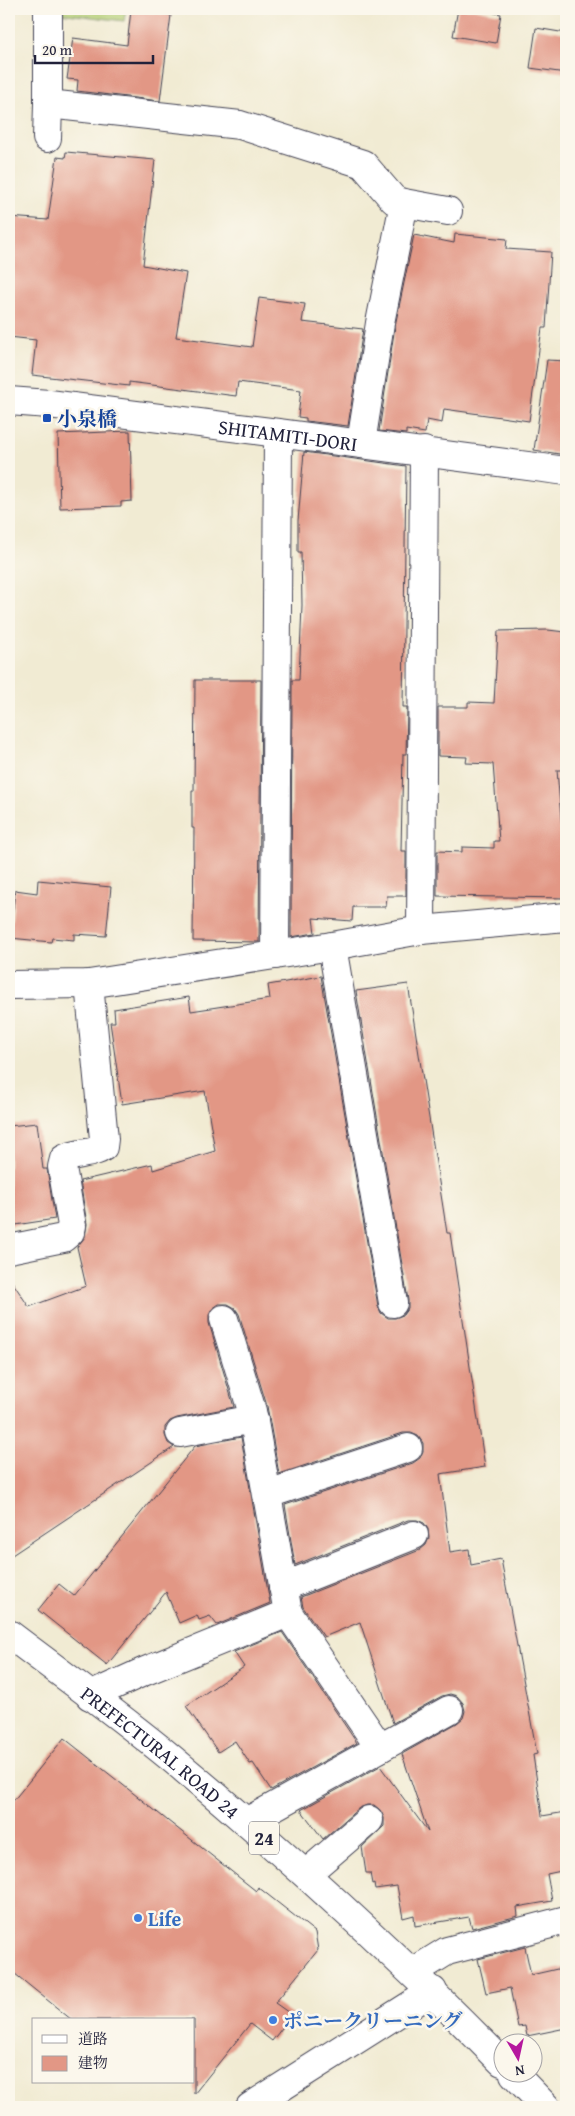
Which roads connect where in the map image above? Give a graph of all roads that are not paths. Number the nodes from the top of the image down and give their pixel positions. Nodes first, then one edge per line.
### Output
1 (48, 9) edge
2 (48, 104) junction
3 (47, 138) dead end
4 (404, 202) junction
5 (448, 211) dead end
6 (9, 401) edge
7 (278, 433) junction
8 (361, 443) junction
9 (424, 451) junction
10 (566, 471) edge
11 (566, 917) edge
12 (421, 930) junction
13 (332, 946) junction
14 (275, 955) junction
15 (89, 984) junction
16 (9, 985) edge
17 (9, 1249) edge
18 (393, 1304) dead end
19 (224, 1319) dead end
20 (254, 1419) junction
21 (180, 1433) dead end
22 (408, 1448) dead end
23 (268, 1494) junction
24 (414, 1535) dead end
25 (283, 1587) junction
26 (288, 1613) junction
27 (9, 1634) edge
28 (90, 1696) junction
29 (449, 1710) dead end
30 (380, 1748) junction
31 (369, 1820) dead end
32 (246, 1822) junction
33 (306, 1874) junction
34 (566, 1920) edge
35 (413, 1972) junction
36 (432, 1991) junction
37 (492, 2052) edge
38 (524, 2084) edge
39 (250, 2107) edge
40 (546, 2107) edge

1 - 2 street
2 - 3 street
2 - 4 street
4 - 5 street
4 - 8 street
6 - 7 street, SHITAMITI-DORI
7 - 8 street, SHITAMITI-DORI
7 - 14 street
8 - 9 street, SHITAMITI-DORI
9 - 10 street, SHITAMITI-DORI
9 - 12 street
11 - 12 street
12 - 13 street
13 - 14 street
13 - 18 street
14 - 15 street
15 - 16 street
15 - 17 street
19 - 20 street
20 - 21 street
20 - 23 street
22 - 23 street
23 - 25 street
24 - 25 street
25 - 26 street
26 - 28 street
26 - 30 street
27 - 28 street, PREFECTURAL ROAD 24 / 24
28 - 32 street, PREFECTURAL ROAD 24 / 24
29 - 30 street
30 - 32 street
31 - 33 street
32 - 33 street, PREFECTURAL ROAD 24 / 24
33 - 35 street, PREFECTURAL ROAD 24 / 24
34 - 35 street
35 - 36 street, PREFECTURAL ROAD 24 / 24
36 - 37 street, PREFECTURAL ROAD 24 / 24
36 - 39 street
38 - 40 street

